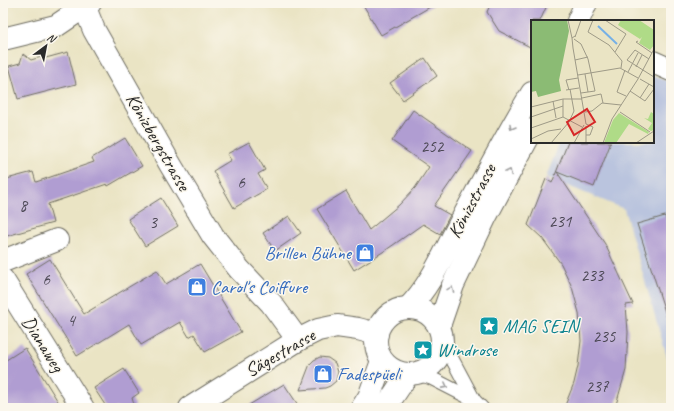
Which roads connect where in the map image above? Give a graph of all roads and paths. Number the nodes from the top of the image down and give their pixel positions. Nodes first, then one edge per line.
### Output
1 (586, 3) edge
2 (86, 4) edge
3 (578, 20) edge
4 (3, 39) edge
5 (654, 62) edge
6 (671, 70) edge
7 (531, 95) edge
8 (531, 132) edge
9 (57, 240) dead end
10 (3, 261) edge
11 (3, 280) edge
12 (408, 308) junction
13 (440, 333) junction
14 (377, 334) junction
15 (298, 340) junction
16 (382, 361) junction
17 (412, 374) junction
18 (478, 404) edge
19 (84, 408) edge
20 (190, 408) edge
21 (362, 408) edge
22 (385, 408) edge

1 - 3 street
2 - 4 street, Könizbergstrasse
2 - 15 street, Könizbergstrasse
5 - 6 street
7 -> 12 street, Könizstrasse
13 -> 8 street, Könizstrasse
9 - 10 street
11 - 19 street, Dianaweg
12 - 13 street
12 - 14 street
13 - 17 street
13 - 18 lane
14 - 15 street, Sägestrasse
14 - 16 street
15 - 20 street, Sägestrasse
16 - 17 street
16 - 21 street
17 -> 18 lane
17 - 22 street

